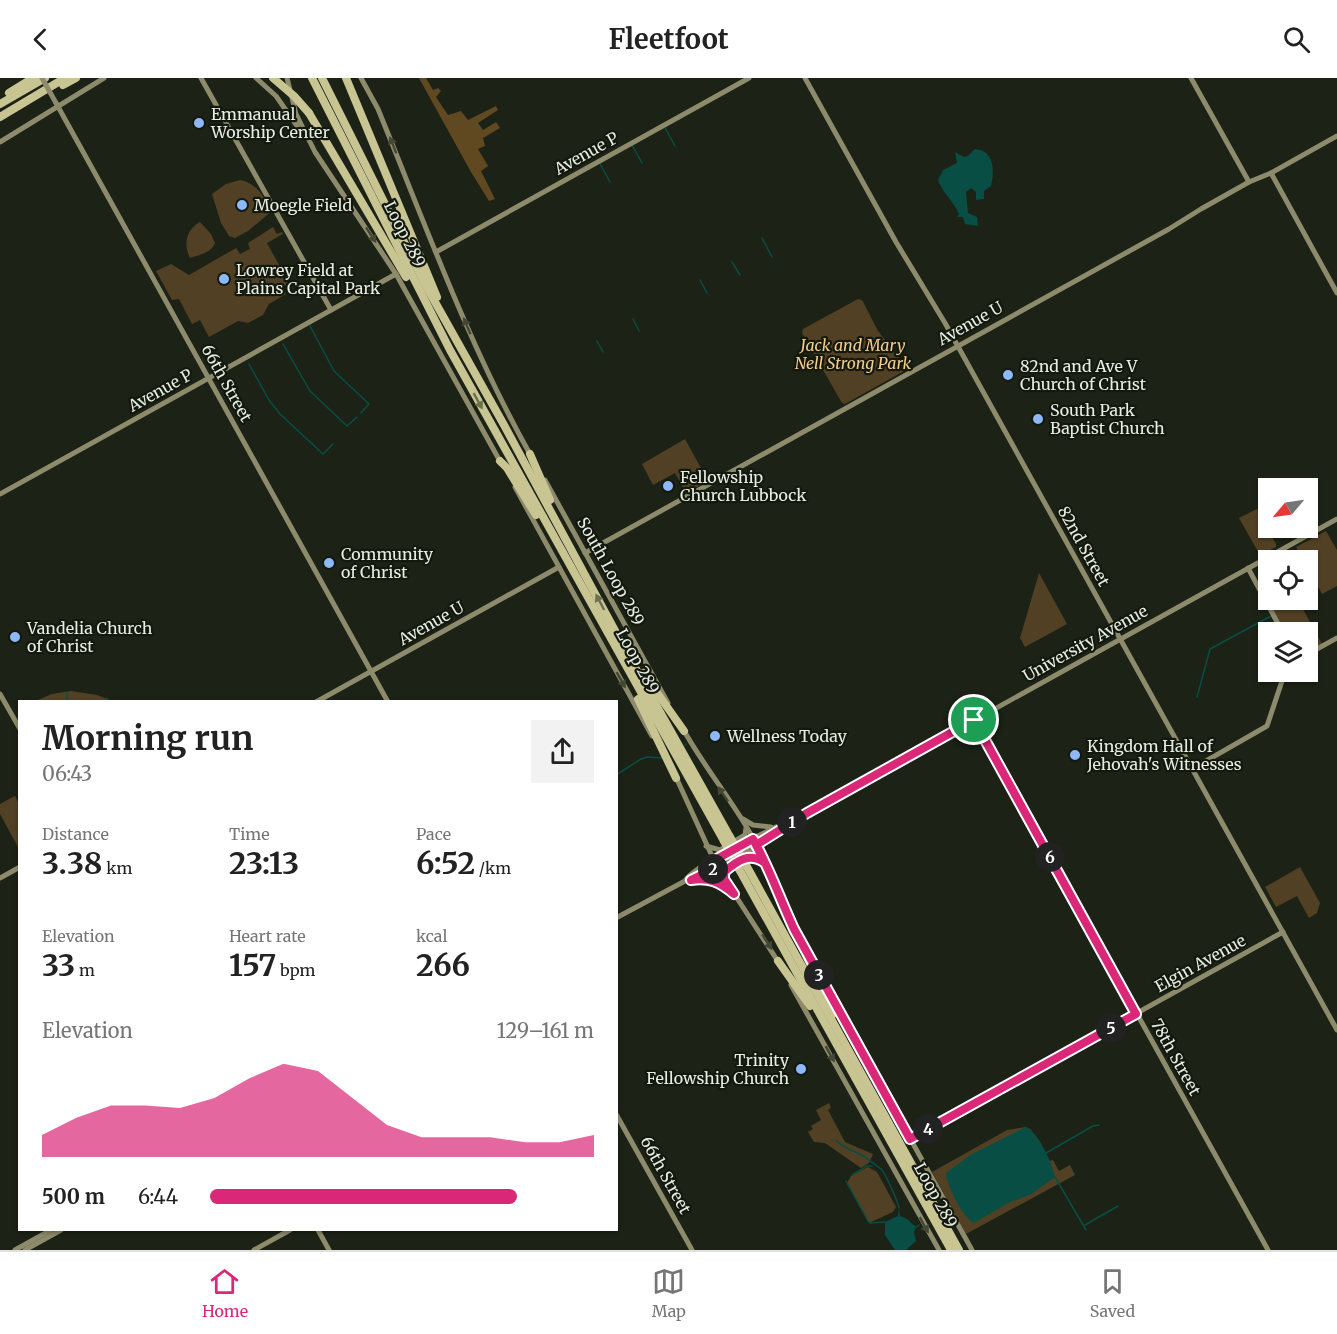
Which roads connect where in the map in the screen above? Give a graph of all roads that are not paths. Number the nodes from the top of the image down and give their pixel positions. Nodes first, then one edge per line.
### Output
1 (33, 78) edge
2 (43, 78) edge
3 (66, 78) edge
4 (76, 78) edge
5 (105, 78) edge
6 (201, 78) edge
7 (256, 78) edge
8 (273, 78) edge
9 (288, 78) edge
10 (312, 78) edge
11 (322, 78) edge
12 (346, 78) edge
13 (363, 78) edge
14 (749, 78) edge
15 (805, 78) edge
16 (1191, 78) edge
17 (41, 92) junction
18 (0, 99) edge
19 (0, 104) edge
20 (57, 105) junction
21 (0, 117) edge
22 (1337, 136) edge
23 (0, 141) edge
24 (315, 152) junction
25 (1271, 173) junction
26 (1249, 182) junction
27 (436, 252) junction
28 (396, 274) junction
29 (1337, 293) edge
30 (331, 310) junction
31 (957, 346) junction
32 (460, 347) junction
33 (450, 350) junction
34 (209, 378) junction
35 (530, 453) junction
36 (500, 461) junction
37 (0, 494) edge
38 (1337, 519) edge
39 (565, 537) junction
40 (585, 553) junction
41 (559, 567) junction
42 (1248, 568) junction
43 (588, 599) junction
44 (1277, 622) edge
45 (1337, 638) edge
46 (1120, 639) junction
47 (1318, 648) edge
48 (627, 653) junction
49 (624, 664) junction
50 (372, 671) junction
51 (1282, 682) edge
52 (0, 694) edge
53 (320, 700) edge
54 (387, 700) edge
55 (974, 720) junction
56 (18, 726) edge
57 (684, 731) junction
58 (1192, 769) junction
59 (676, 778) junction
60 (736, 813) junction
61 (745, 824) junction
62 (783, 826) junction
63 (776, 827) junction
64 (770, 837) junction
65 (727, 839) junction
66 (753, 839) junction
67 (756, 845) junction
68 (706, 846) junction
69 (765, 863) junction
70 (715, 864) junction
71 (743, 867) junction
72 (18, 868) edge
73 (700, 868) junction
74 (0, 878) edge
75 (724, 879) junction
76 (688, 880) junction
77 (734, 894) junction
78 (618, 917) edge
79 (794, 929) junction
80 (1283, 932) junction
81 (778, 961) junction
82 (1136, 1014) junction
83 (1337, 1030) edge
84 (845, 1043) junction
85 (843, 1054) junction
86 (618, 1118) edge
87 (910, 1139) junction
88 (49, 1231) edge
89 (59, 1231) edge
90 (288, 1231) edge
91 (319, 1231) edge
92 (15, 1250) edge
93 (25, 1250) edge
94 (254, 1250) edge
95 (329, 1250) edge
96 (692, 1250) edge
97 (939, 1250) edge
98 (951, 1250) edge
99 (960, 1250) edge
100 (972, 1250) edge
101 (1268, 1250) edge

1 - 18 highway
2 - 19 highway
2 - 20 main road, 66th Street, bridge
3 - 17 highway
4 - 17 highway
5 - 20 main road
6 - 30 main road
7 - 24 main road
8 - 33 highway, bridge
9 - 24 main road
10 - 33 highway, Loop 289
11 - 32 highway, Loop 289
12 - 32 highway
27 -> 13 main road, South Loop 289
14 - 27 main road, Avenue P
15 - 31 main road, 82nd Street
16 - 26 main road
17 - 21 highway
20 - 23 main road
20 - 34 main road, 66th Street
22 - 25 main road, Avenue U
24 -> 28 main road
25 - 26 main road, Avenue U
25 - 29 main road
26 - 31 main road, Avenue U
35 -> 27 main road, South Loop 289
28 - 30 main road, Avenue P
28 - 36 main road
30 - 34 main road, Avenue P
31 - 40 main road, Avenue U
31 - 46 main road, 82nd Street
32 - 39 highway, Loop 289
33 -> 43 highway, Loop 289
34 - 37 main road, Avenue P
34 - 50 main road, 66th Street
35 - 39 highway
35 - 40 main road, South Loop 289
36 - 41 main road
36 - 43 highway
38 - 42 main road, University Avenue
48 -> 39 highway, Loop 289
40 - 57 main road, South Loop 289
41 - 50 main road, Avenue U
41 -> 59 main road
42 - 44 main road
42 - 46 main road, University Avenue
43 - 49 highway, Loop 289
45 - 47 main road
46 - 55 main road, University Avenue
46 - 58 main road, 82nd Street
48 - 57 highway
48 - 65 highway, Loop 289
49 - 59 highway
49 - 65 highway, Loop 289
50 - 53 main road, Avenue U
50 - 54 main road, 66th Street
51 - 58 main road
52 - 56 main road
55 - 62 main road, University Avenue
55 - 82 main road, 78th Street
60 -> 57 main road, South Loop 289
58 - 80 main road, 82nd Street
59 - 68 main road
60 - 61 main road, South Loop 289
60 - 63 main road
61 - 66 main road, South Loop 289
61 - 68 main road
62 - 63 main road, University Avenue
62 - 64 main road, University Avenue
63 - 66 main road, University Avenue
64 - 67 main road, University Avenue
64 - 69 main road
65 - 71 highway, Loop 289, bridge
66 - 67 main road, South Loop 289
66 - 70 main road, University Avenue
67 - 69 main road, South Loop 289
67 - 70 main road, University Avenue
68 - 70 main road
68 - 73 main road
69 - 75 main road
69 - 79 main road, South Loop 289
70 - 73 main road, University Avenue
70 - 75 main road
70 - 76 main road, University Avenue
71 - 84 highway, Loop 289
71 - 85 highway, Loop 289
72 - 74 main road
73 - 76 main road, University Avenue
75 - 77 main road
76 - 77 main road
76 - 78 main road, University Avenue
77 -> 81 main road
79 - 84 highway
79 - 87 main road, South Loop 289
80 - 82 main road, Elgin Avenue
80 - 83 main road, 82nd Street
81 - 85 highway
81 -> 97 main road
82 - 87 main road, Elgin Avenue
82 - 101 main road, 78th Street
84 - 99 highway, Loop 289
85 - 98 highway, Loop 289
86 - 96 main road, 66th Street
87 - 100 main road, South Loop 289
88 - 92 main road
89 - 93 main road
90 - 94 main road
91 - 95 main road

